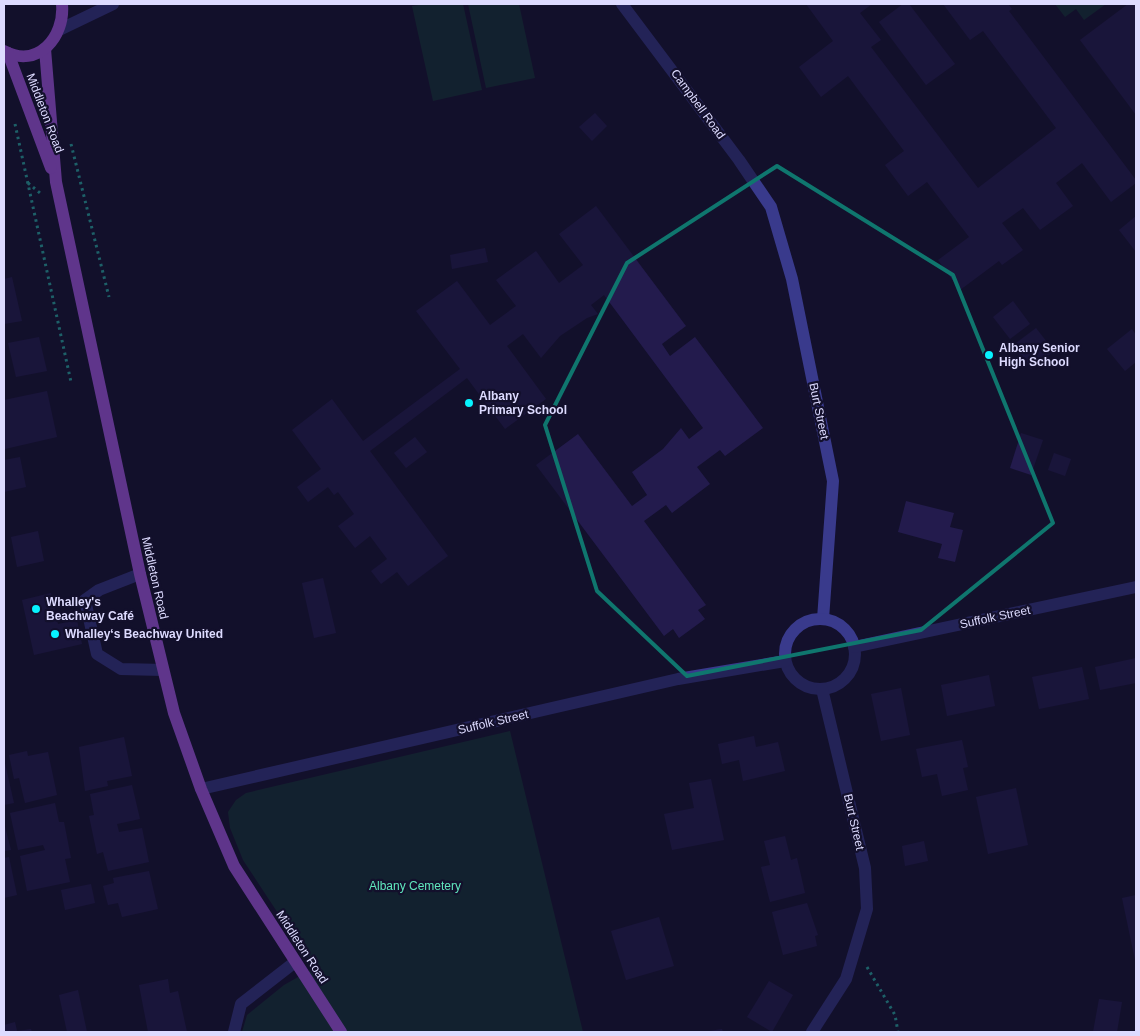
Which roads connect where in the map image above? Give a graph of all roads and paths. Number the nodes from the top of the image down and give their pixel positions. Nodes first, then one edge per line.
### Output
1 (62, 4) edge
2 (114, 4) edge
3 (622, 4) edge
4 (61, 29) junction
5 (44, 49) junction
6 (6, 52) edge
7 (14, 118) dead end
8 (71, 142) dead end
9 (56, 182) junction
10 (771, 207) joint
11 (109, 297) dead end
12 (71, 382) dead end
13 (140, 574) junction
14 (1136, 588) edge
15 (823, 619) junction
16 (854, 647) junction
17 (785, 661) junction
18 (163, 670) junction
19 (822, 689) junction
20 (201, 789) junction
21 (856, 947) junction
22 (295, 962) junction
23 (234, 1032) edge
24 (341, 1032) edge
25 (812, 1032) edge
26 (898, 1032) edge

1 - 4 main road
2 - 4 street
3 - 10 street, Campbell Road
4 - 5 main road
5 - 6 main road
5 - 9 main road, Middleton Road
6 - 9 main road, Middleton Road
7 - 12 path
8 - 11 path
9 - 13 main road, Middleton Road
10 - 15 street, Burt Street
13 - 18 main road, Middleton Road
13 - 18 street
14 - 16 street, Suffolk Street
15 - 16 street
15 - 17 street
16 - 19 street
17 - 19 street
17 - 20 street, Suffolk Street
18 - 20 main road, Middleton Road
19 - 21 street, Burt Street
20 - 22 main road, Middleton Road
21 - 25 street, Burt Street
21 - 26 path
22 - 23 street
22 - 24 main road, Middleton Road

